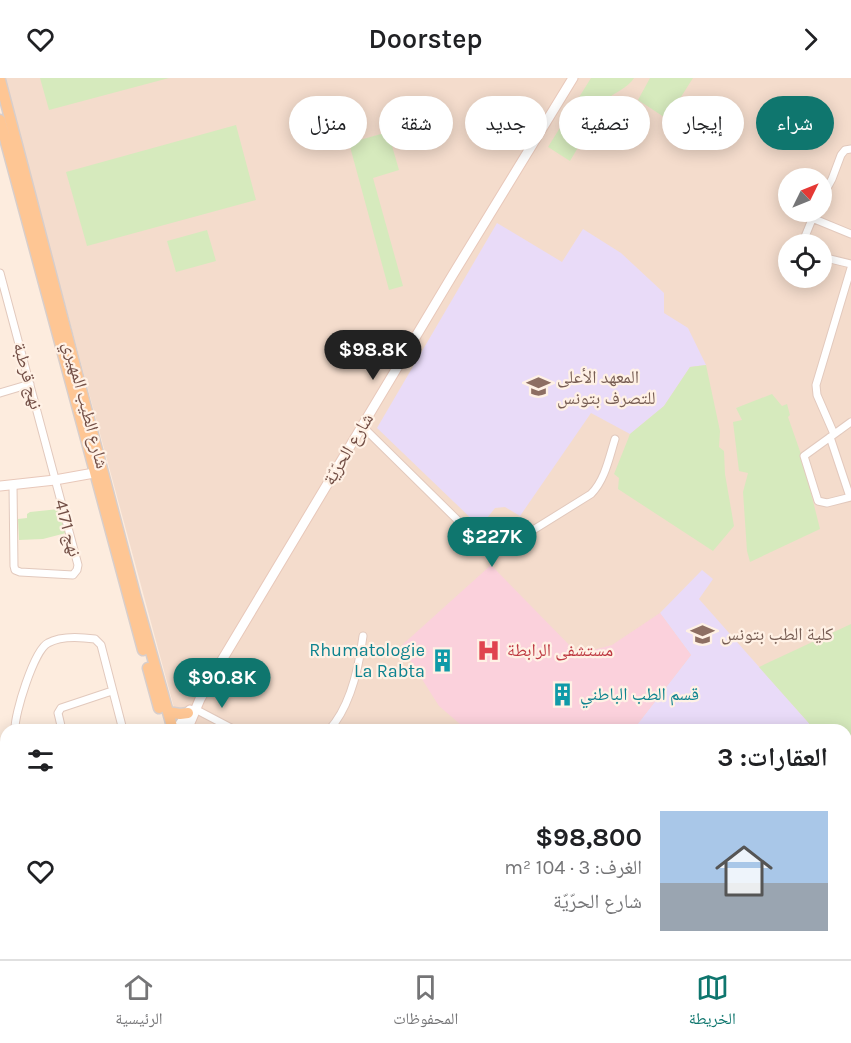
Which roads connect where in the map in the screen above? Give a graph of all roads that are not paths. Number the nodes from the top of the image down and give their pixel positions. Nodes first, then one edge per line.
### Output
1 (573, 78) edge
2 (0, 80) edge
3 (0, 120) edge
4 (851, 149) edge
5 (832, 179) edge
6 (827, 222) edge
7 (851, 234) edge
8 (832, 260) edge
9 (851, 266) edge
10 (0, 273) edge
11 (30, 384) junction
12 (0, 393) edge
13 (851, 422) edge
14 (362, 426) junction
15 (832, 436) junction
16 (615, 439) dead end
17 (94, 473) junction
18 (55, 480) junction
19 (13, 485) junction
20 (0, 486) edge
21 (850, 497) edge
22 (363, 636) dead end
23 (112, 691) junction
24 (168, 712) junction
25 (192, 712) junction
26 (16, 724) edge
27 (61, 724) edge
28 (121, 724) edge
29 (164, 724) edge
30 (173, 724) edge
31 (181, 724) edge
32 (189, 724) edge
33 (221, 724) edge
34 (335, 724) edge

1 - 14 street, شارع الحرّيّة
2 - 24 main road, شارع الطيب المهيري
3 - 17 main road, شارع الطيب المهيري
4 - 5 street
6 - 7 street
8 - 9 street
9 - 15 street
10 - 11 street, نهج قرطبة
11 - 12 street
11 - 18 street, نهج قرطبة
13 - 15 street
14 - 16 street
14 - 25 street, شارع الحرّيّة
15 - 21 street
15 - 21 street
17 - 18 street
17 - 29 main road, شارع الطيب المهيري
18 - 19 street
18 - 19 street, نهج 4171
19 - 20 street
22 - 34 street
23 - 26 street
23 - 27 street
23 - 28 street
24 - 25 main road
24 - 30 main road, شارع الطيب المهيري
25 - 31 street, شارع الحرّيّة
25 - 32 street, شارع الحرّيّة
25 - 33 street

